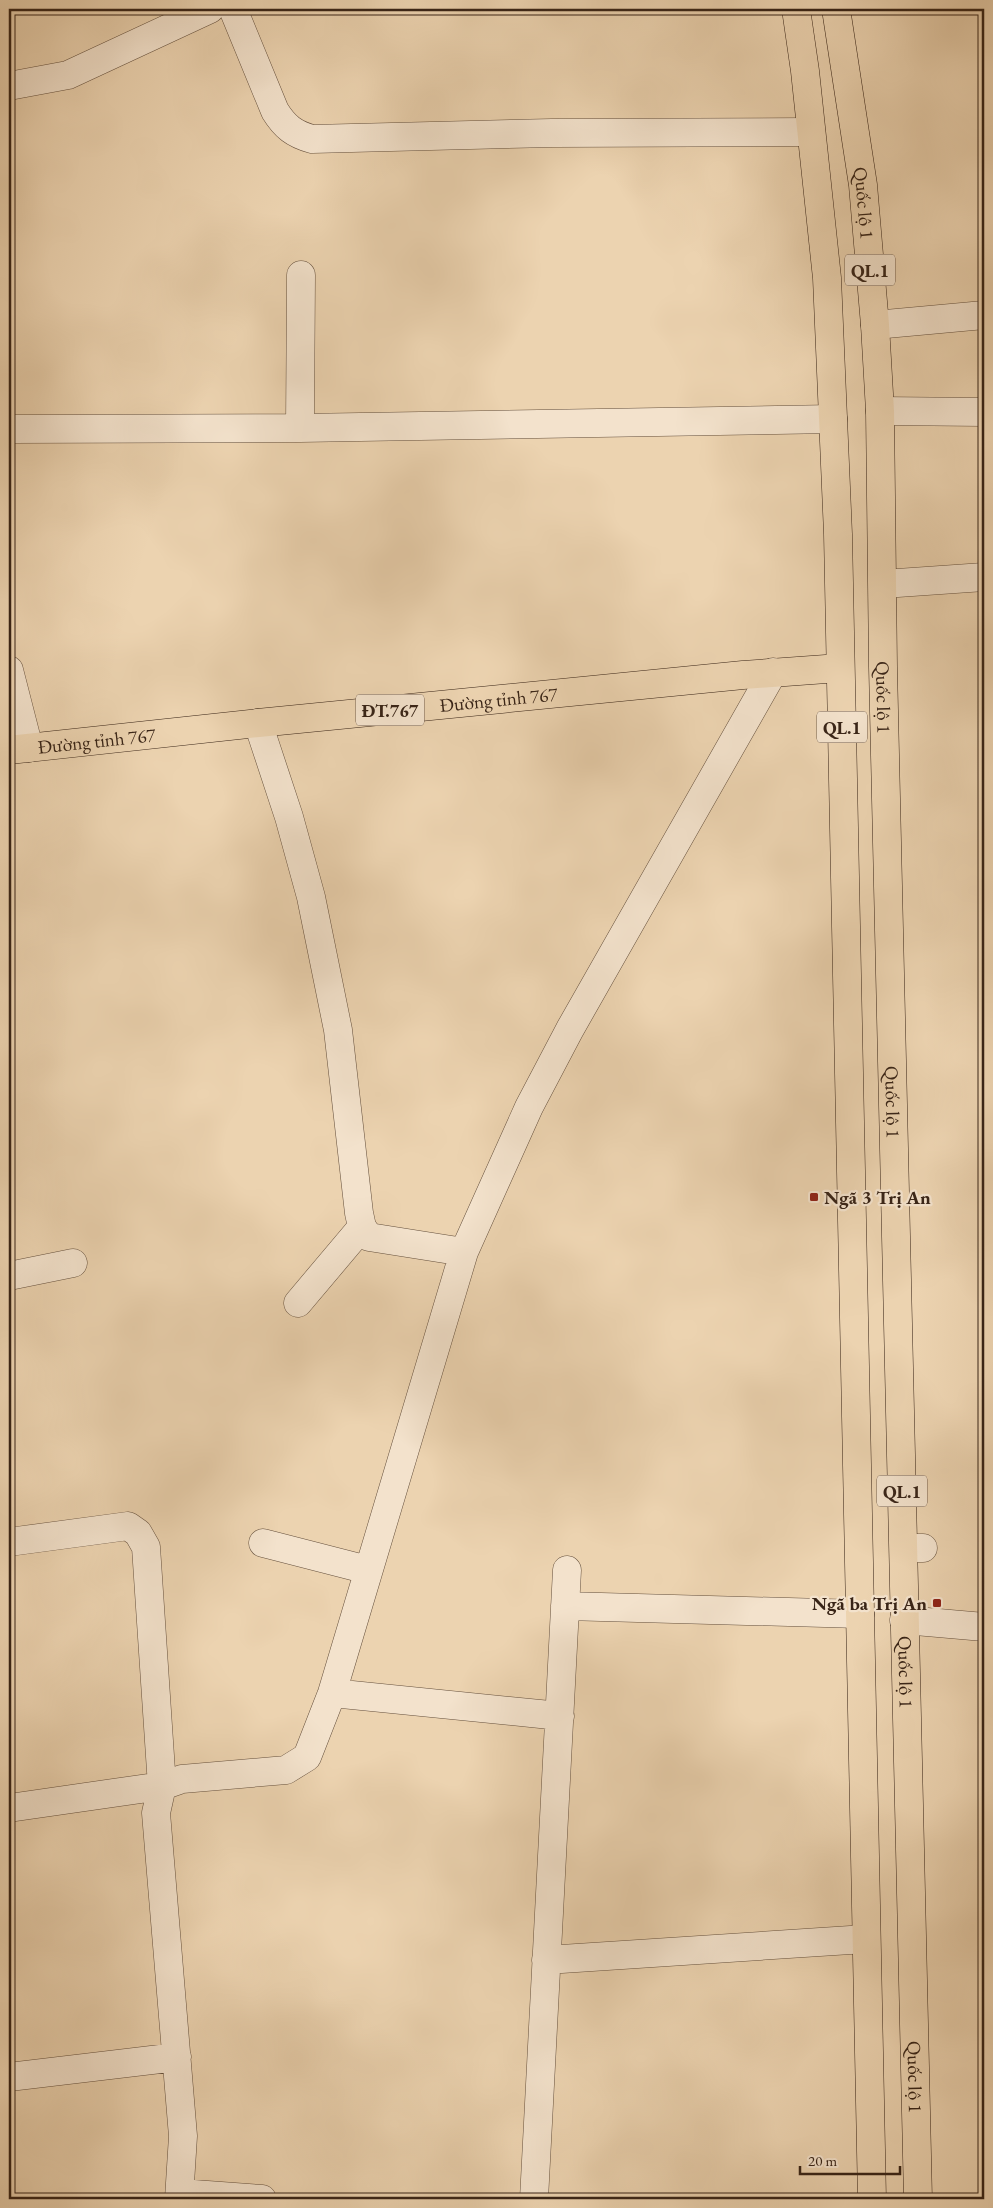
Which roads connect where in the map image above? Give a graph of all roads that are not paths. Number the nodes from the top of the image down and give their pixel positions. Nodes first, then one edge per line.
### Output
1 (210, 9) edge
2 (233, 9) edge
3 (796, 9) edge
4 (836, 9) edge
5 (9, 86) edge
6 (811, 132) junction
7 (302, 275) dead end
8 (984, 315) edge
9 (875, 325) junction
10 (880, 411) junction
11 (984, 412) edge
12 (833, 419) junction
13 (300, 428) junction
14 (9, 429) edge
15 (984, 577) edge
16 (883, 584) junction
17 (883, 667) junction
18 (840, 668) junction
19 (9, 670) edge
20 (772, 672) junction
21 (258, 723) junction
22 (19, 749) edge
23 (362, 1227) junction
24 (464, 1252) junction
25 (73, 1263) dead end
26 (9, 1276) edge
27 (298, 1303) dead end
28 (9, 1542) edge
29 (263, 1543) dead end
30 (368, 1570) junction
31 (567, 1570) dead end
32 (565, 1606) junction
33 (860, 1614) junction
34 (904, 1620) junction
35 (984, 1627) edge
36 (332, 1694) junction
37 (560, 1716) junction
38 (162, 1786) junction
39 (9, 1808) edge
40 (866, 1939) junction
41 (546, 1960) junction
42 (177, 2058) junction
43 (9, 2077) edge
44 (180, 2196) edge
45 (262, 2199) edge
46 (534, 2199) edge
47 (872, 2199) edge
48 (918, 2199) edge

1 - 5 street
2 - 6 street
3 - 6 main road, QL.1
4 - 9 main road, Quốc lộ 1 / QL.1
6 - 12 main road, QL.1
7 - 13 street
8 - 9 street
9 - 10 main road, Quốc lộ 1 / QL.1
10 - 11 street
10 - 16 main road, Quốc lộ 1 / QL.1
12 - 13 street
12 - 18 main road, QL.1
13 - 14 street
15 - 16 street
16 - 17 main road, Quốc lộ 1 / QL.1
17 - 18 main road, Đường tỉnh 767
17 - 34 main road, Quốc lộ 1 / QL.1
18 - 20 main road, Đường tỉnh 767 / ĐT.767
18 - 33 main road, QL.1
19 - 22 street
20 - 21 main road, Đường tỉnh 767 / ĐT.767
20 - 24 street
21 - 22 main road, Đường tỉnh 767 / ĐT.767
21 - 23 street
23 - 24 street
23 - 27 street
24 - 30 street
25 - 26 street
28 - 38 street
29 - 30 street
30 - 36 street
31 - 32 street
32 - 33 street
32 - 37 street
33 - 40 main road, QL.1
34 - 35 street
34 - 48 main road, Quốc lộ 1 / QL.1
36 - 37 street
36 - 38 street
37 - 41 street
38 - 39 street
38 - 42 street
40 - 41 street
40 - 47 main road, QL.1
41 - 46 street
42 - 43 street
42 - 44 street
44 - 45 street

